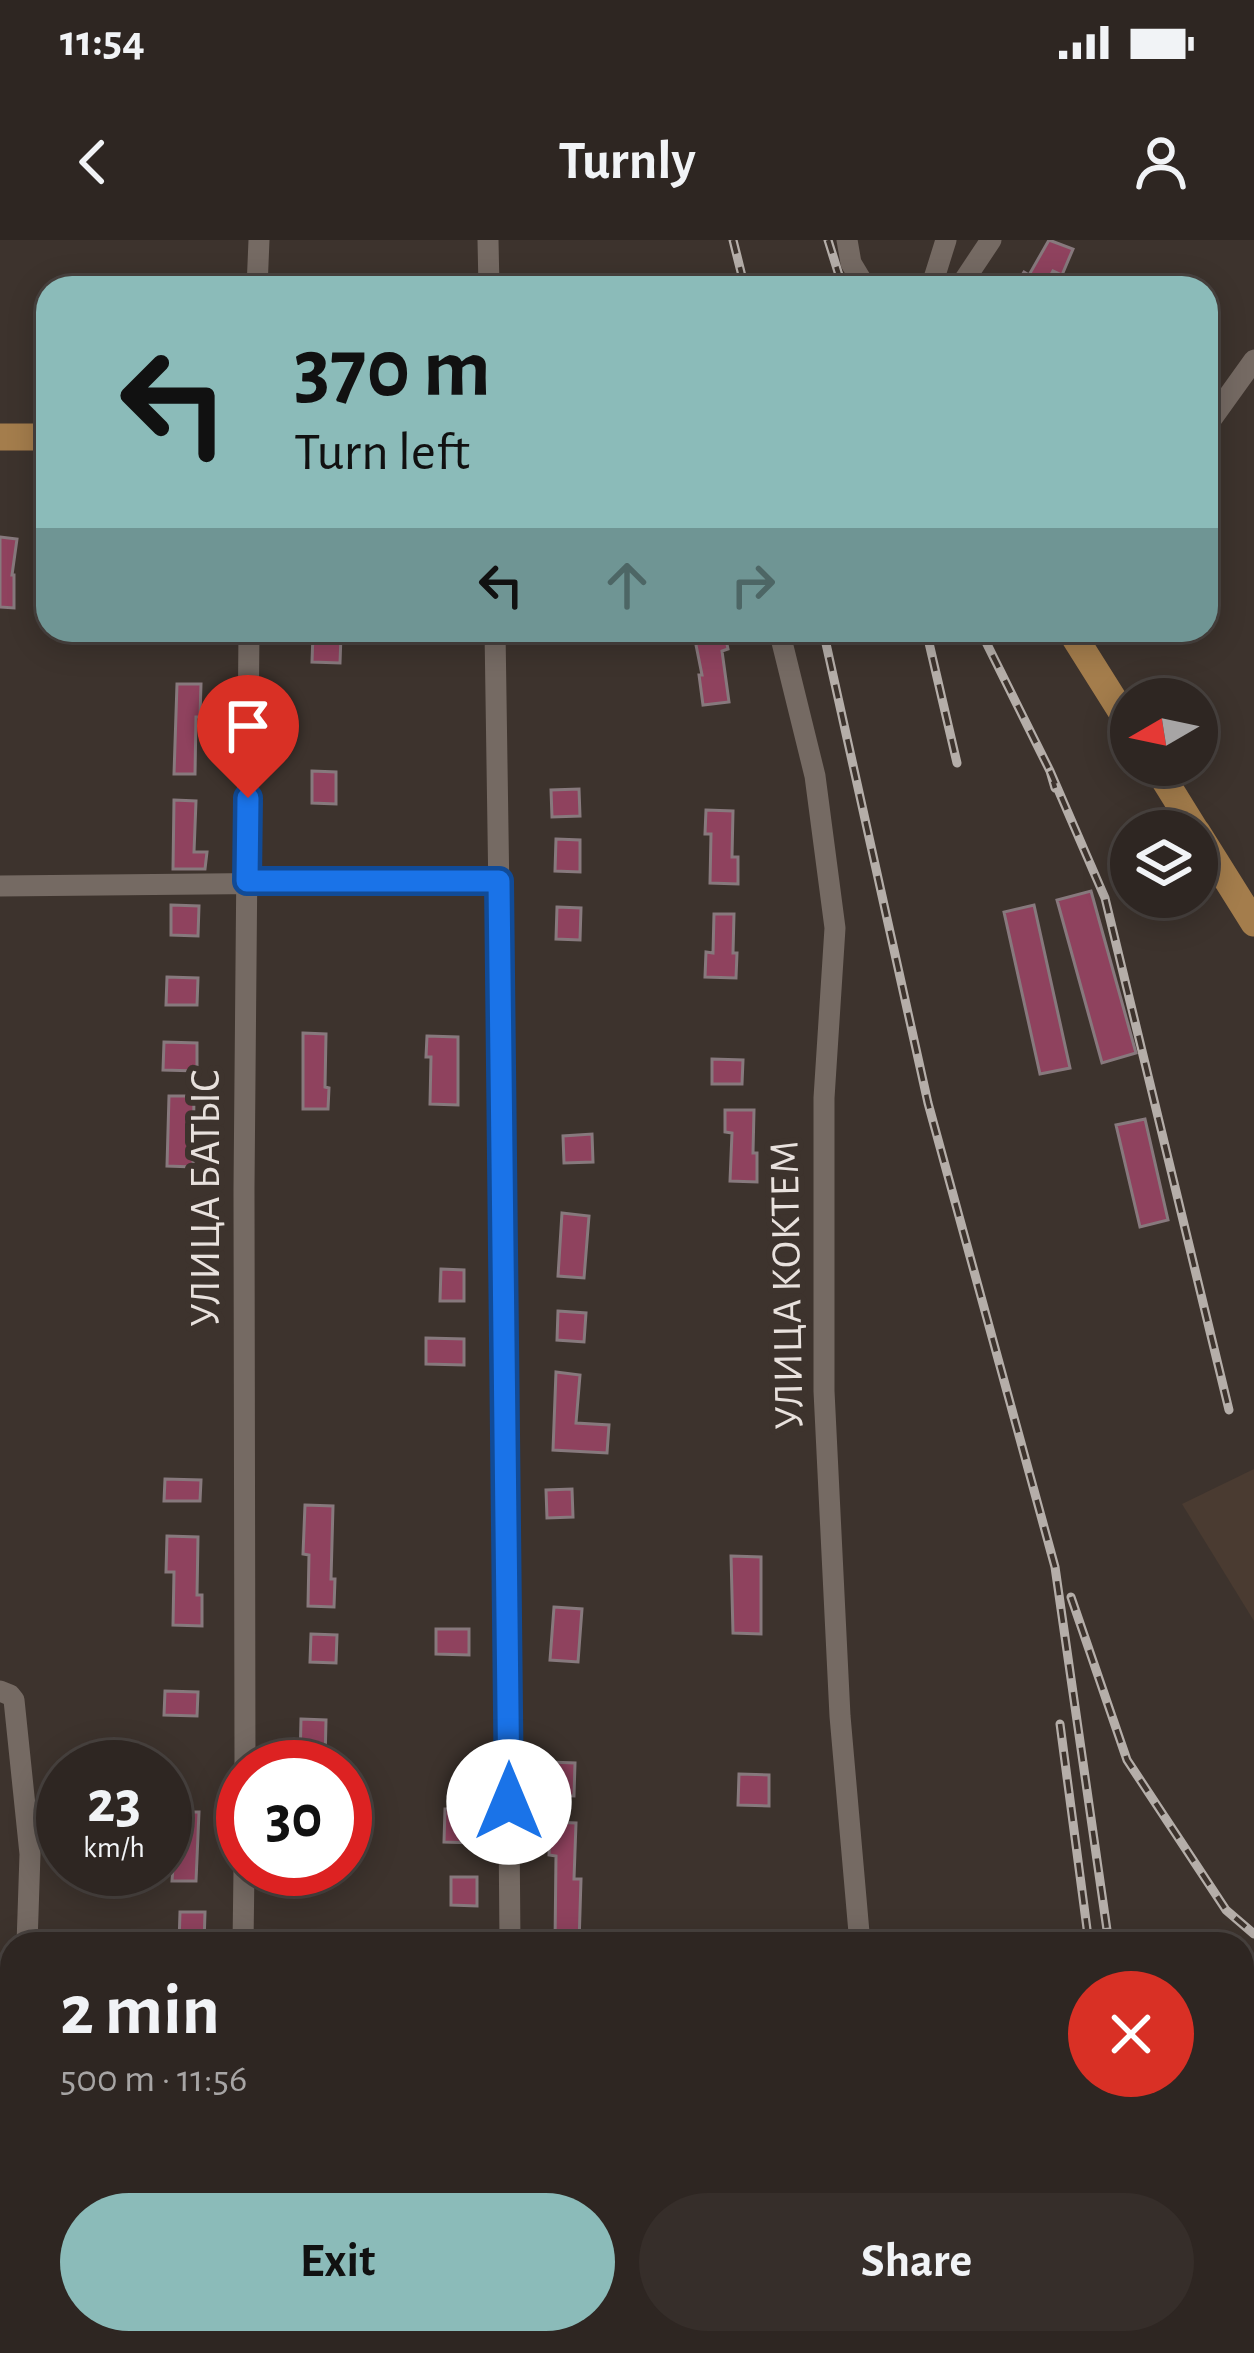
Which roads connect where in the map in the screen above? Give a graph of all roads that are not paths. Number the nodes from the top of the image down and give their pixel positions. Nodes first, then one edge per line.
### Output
1 (259, 240) edge
2 (488, 240) edge
3 (847, 240) edge
4 (946, 240) edge
5 (991, 240) edge
6 (258, 276) edge
7 (489, 276) edge
8 (859, 276) edge
9 (936, 276) edge
10 (967, 276) edge
11 (1254, 360) edge
12 (1218, 410) edge
13 (0, 437) edge
14 (36, 437) edge
15 (249, 642) edge
16 (495, 642) edge
17 (781, 642) edge
18 (1078, 642) edge
19 (1110, 694) edge
20 (1218, 865) edge
21 (247, 881) junction
22 (499, 881) junction
23 (0, 886) edge
24 (1254, 923) edge
25 (0, 1691) edge
26 (245, 1740) edge
27 (244, 1896) edge
28 (27, 1932) edge
29 (243, 1932) edge
30 (510, 1932) edge
31 (859, 1932) edge

1 - 6 street
2 - 7 street
3 - 8 street
4 - 9 street
5 - 10 street
11 - 12 street
13 - 14 main road
15 - 21 street, УЛИЦА БАТЫС
16 - 22 street
17 - 31 street, УЛИЦА КОКТЕМ
18 - 19 main road
20 - 24 main road
21 - 22 street
21 - 23 street
21 - 26 street, УЛИЦА БАТЫС
22 - 30 street
25 - 28 street
27 - 29 street

